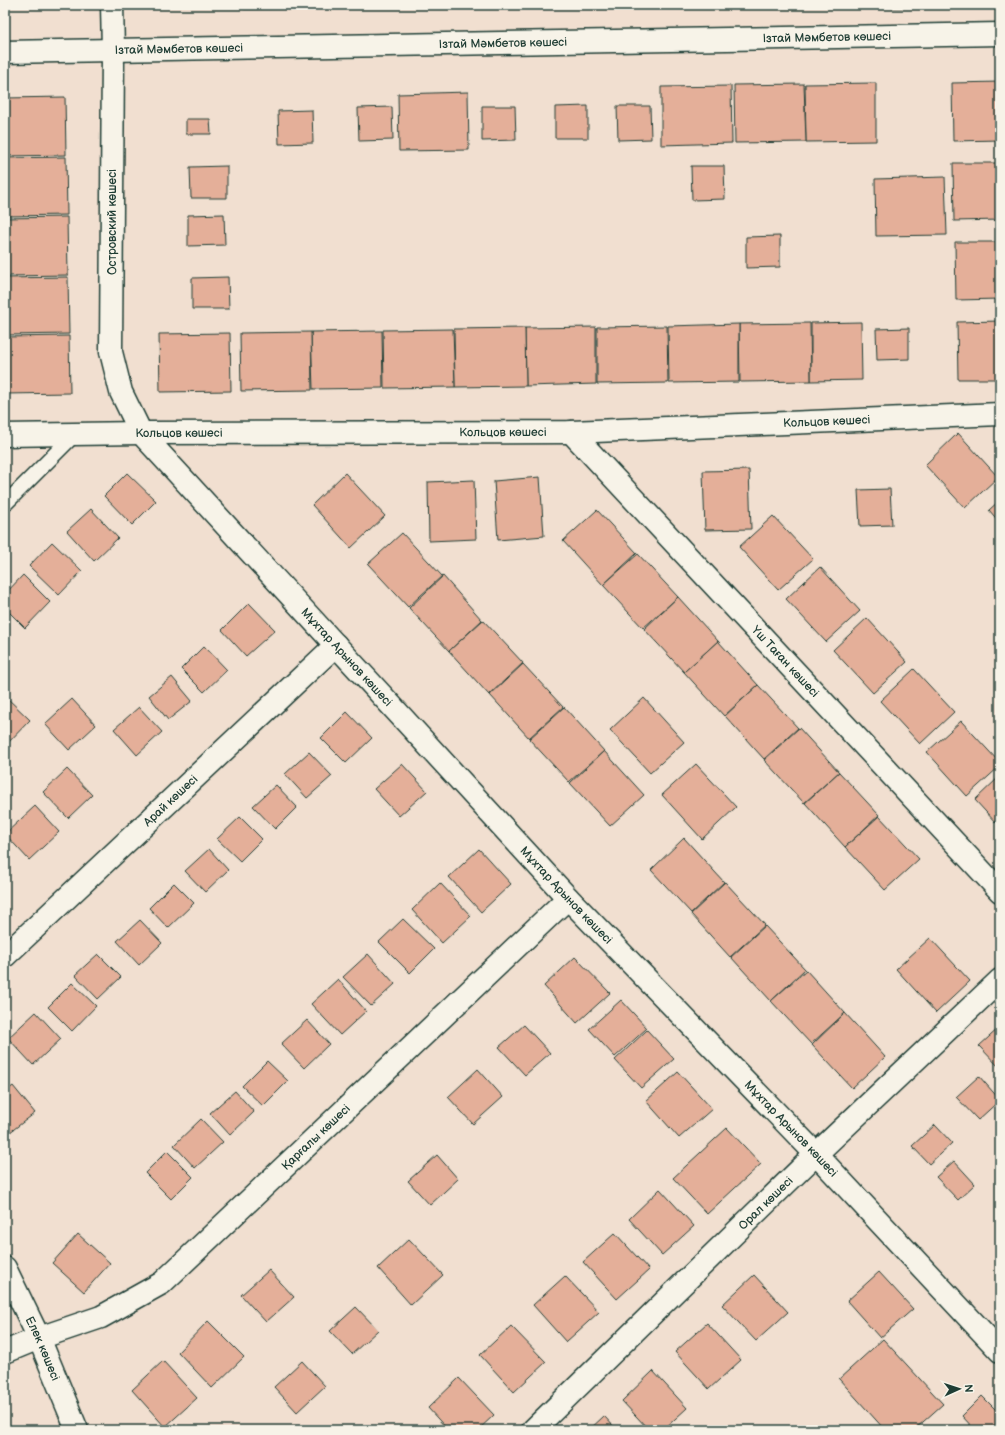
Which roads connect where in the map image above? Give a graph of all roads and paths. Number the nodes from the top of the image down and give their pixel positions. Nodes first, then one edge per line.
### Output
1 (112, 5) edge
2 (1000, 34) edge
3 (113, 50) junction
4 (5, 52) edge
5 (1000, 414) edge
6 (141, 432) junction
7 (571, 432) junction
8 (76, 433) junction
9 (5, 435) edge
10 (5, 504) edge
11 (336, 645) junction
12 (1000, 891) edge
13 (568, 898) junction
14 (5, 956) edge
15 (1000, 980) edge
16 (816, 1154) junction
17 (5, 1268) edge
18 (39, 1338) junction
19 (1000, 1351) edge
20 (5, 1352) edge
21 (77, 1430) edge
22 (533, 1430) edge

1 - 3 street, Островский көшесі
2 - 3 street, Ізтай Мәмбетов көшесі
3 - 4 street, Ізтай Мәмбетов көшесі
3 - 6 street, Островский көшесі
5 - 7 street, Кольцов көшесі
6 - 7 street, Кольцов көшесі
6 - 8 street, Кольцов көшесі
6 - 11 street, Мұхтар Арынов көшесі
7 - 12 street, Үш Таған көшесі
8 - 9 street, Кольцов көшесі
8 - 10 lane
11 - 13 street, Мұхтар Арынов көшесі
11 - 14 street, Арай көшесі
13 - 16 street, Мұхтар Арынов көшесі
13 - 18 street, Қарғалы көшесі
15 - 16 street, Орал көшесі
16 - 19 street, Мұхтар Арынов көшесі
16 - 22 street, Орал көшесі
17 - 18 street, Елек көшесі
18 - 20 street, Қарғалы көшесі
18 - 21 street, Елек көшесі

